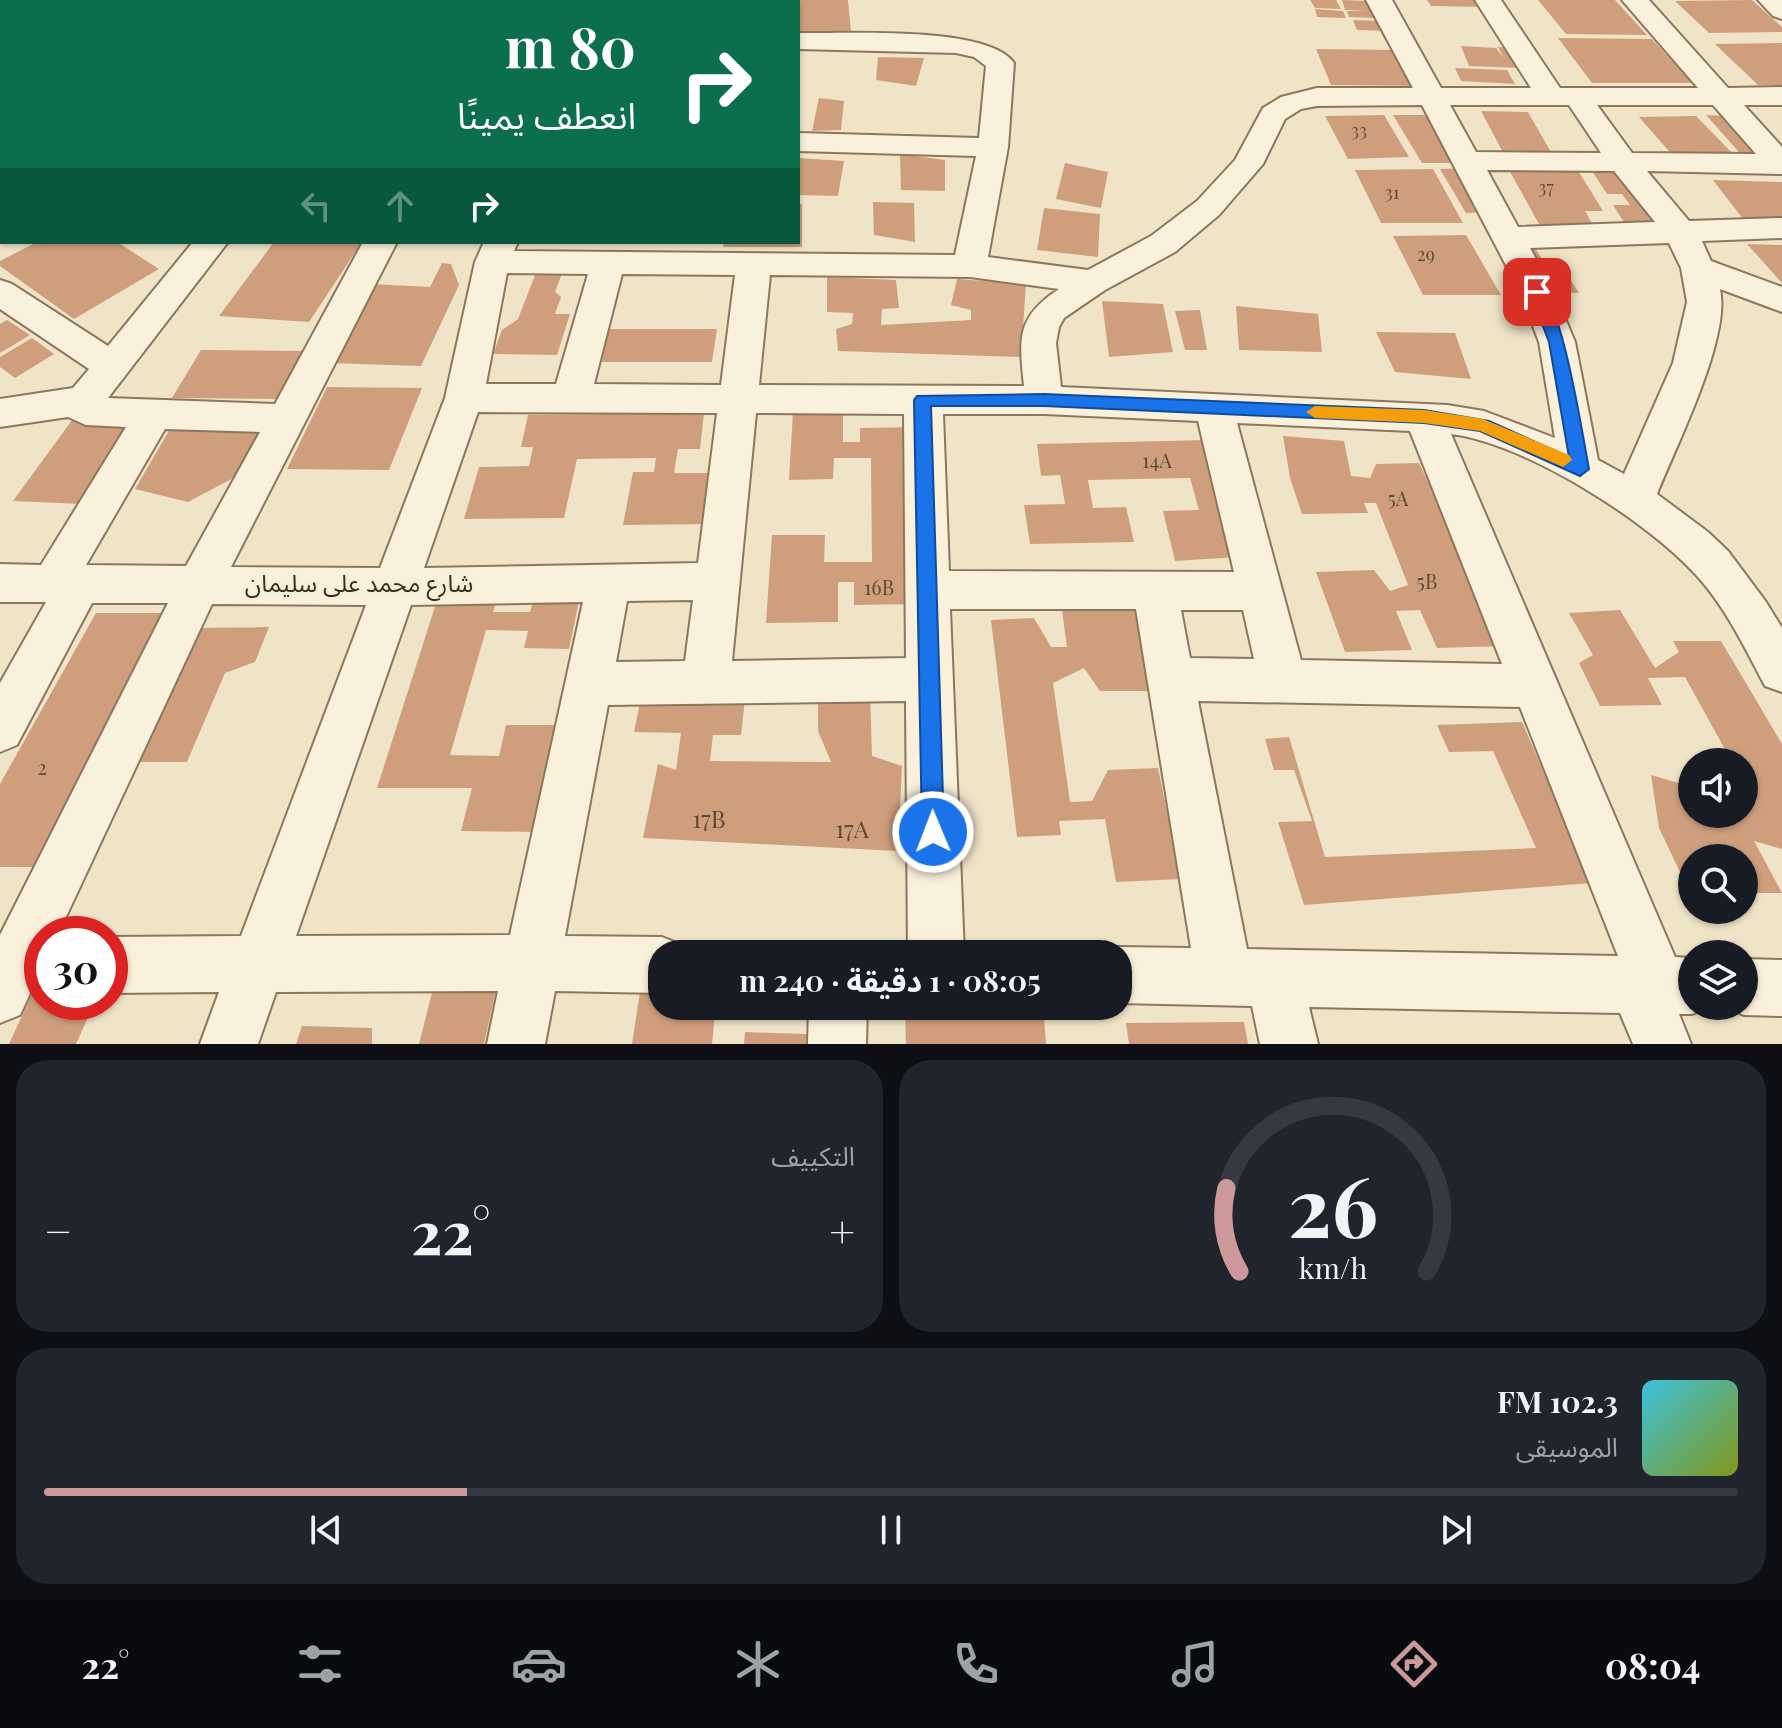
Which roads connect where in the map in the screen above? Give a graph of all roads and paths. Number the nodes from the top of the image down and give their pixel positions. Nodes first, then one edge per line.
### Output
1 (1379, 0) edge
2 (1488, 0) edge
3 (1635, 0) edge
4 (1771, 0) edge
5 (1782, 11) edge
6 (800, 41) edge
7 (1782, 96) edge
8 (1721, 97) junction
9 (1431, 98) junction
10 (1565, 98) junction
11 (800, 142) edge
12 (993, 147) junction
13 (1466, 161) junction
14 (1623, 162) junction
15 (1781, 164) edge
16 (1782, 228) edge
17 (1682, 234) junction
18 (1510, 238) junction
19 (209, 244) edge
20 (379, 244) edge
21 (497, 252) edge
22 (676, 252) edge
23 (608, 262) junction
24 (754, 262) junction
25 (970, 266) junction
26 (1698, 268) junction
27 (1093, 282) junction
28 (0, 292) edge
29 (1782, 300) edge
30 (111, 366) junction
31 (464, 398) junction
32 (571, 400) junction
33 (738, 400) junction
34 (923, 400) junction
35 (1044, 400) junction
36 (84, 401) junction
37 (1214, 408) junction
38 (0, 414) edge
39 (154, 414) junction
40 (1424, 417) junction
41 (286, 419) junction
42 (1580, 469) junction
43 (1633, 502) junction
44 (717, 581) junction
45 (609, 582) junction
46 (0, 583) edge
47 (66, 583) junction
48 (200, 583) junction
49 (396, 587) junction
50 (928, 590) junction
51 (1155, 591) junction
52 (1260, 591) junction
53 (1782, 671) edge
54 (929, 679) junction
55 (1171, 679) junction
56 (1283, 681) junction
57 (706, 682) junction
58 (588, 684) junction
59 (1534, 686) junction
60 (0, 729) edge
61 (936, 940) edge
62 (532, 963) junction
63 (128, 965) edge
64 (648, 965) edge
65 (257, 966) junction
66 (14, 973) edge
67 (1132, 975) edge
68 (1249, 977) junction
69 (1662, 985) edge
70 (1758, 987) edge
71 (1782, 988) edge
72 (838, 1020) edge
73 (229, 1044) edge
74 (516, 1044) edge
75 (837, 1044) edge
76 (1289, 1044) edge
77 (1662, 1044) edge

1 - 9 street
2 - 10 street
3 - 8 street
4 - 5 street
6 - 12 street
7 - 8 street
8 - 10 street
8 - 15 street
9 - 10 street
9 - 13 street
9 - 27 street
10 - 14 street
11 - 12 street
12 - 25 street
13 - 14 street
13 - 18 street
14 - 15 street
14 - 17 street
16 - 17 street
17 - 18 street
17 - 26 street
18 - 42 street
19 - 30 street
20 - 41 street
21 - 23 street
21 - 31 street
22 - 23 street
22 - 24 street
23 - 32 street
24 - 25 street
24 - 33 street
25 - 27 street
26 - 29 street
26 - 43 street
27 - 35 street
28 - 30 street
30 - 36 street
31 - 32 street
31 - 49 street
32 - 33 street
33 - 34 street
33 - 44 street
34 - 35 street
34 - 50 street
35 - 37 street
36 - 38 street
36 - 39 street
37 - 40 street
37 - 52 street
39 - 41 street
39 - 47 street
40 - 42 street
40 - 59 street
41 - 48 street
42 - 43 street
43 - 53 street
44 - 45 street, شارع محمد على سليمان
44 - 57 street
45 - 49 street, شارع محمد على سليمان
45 - 58 street
46 - 47 street, شارع محمد على سليمان
47 - 48 street, شارع محمد على سليمان
47 - 60 street
48 - 49 street, شارع محمد على سليمان
48 - 66 street
49 - 65 street
50 - 51 street
50 - 54 street
51 - 52 street
51 - 55 street
52 - 56 street
54 - 57 street
54 - 61 street
55 - 56 street
55 - 68 street
56 - 59 street
57 - 58 street
58 - 62 street
59 - 69 street
62 - 64 street
62 - 65 street
62 - 74 street
63 - 65 street
65 - 73 street
67 - 68 street
68 - 69 street
68 - 76 street
69 - 77 street
70 - 71 street
72 - 75 street

